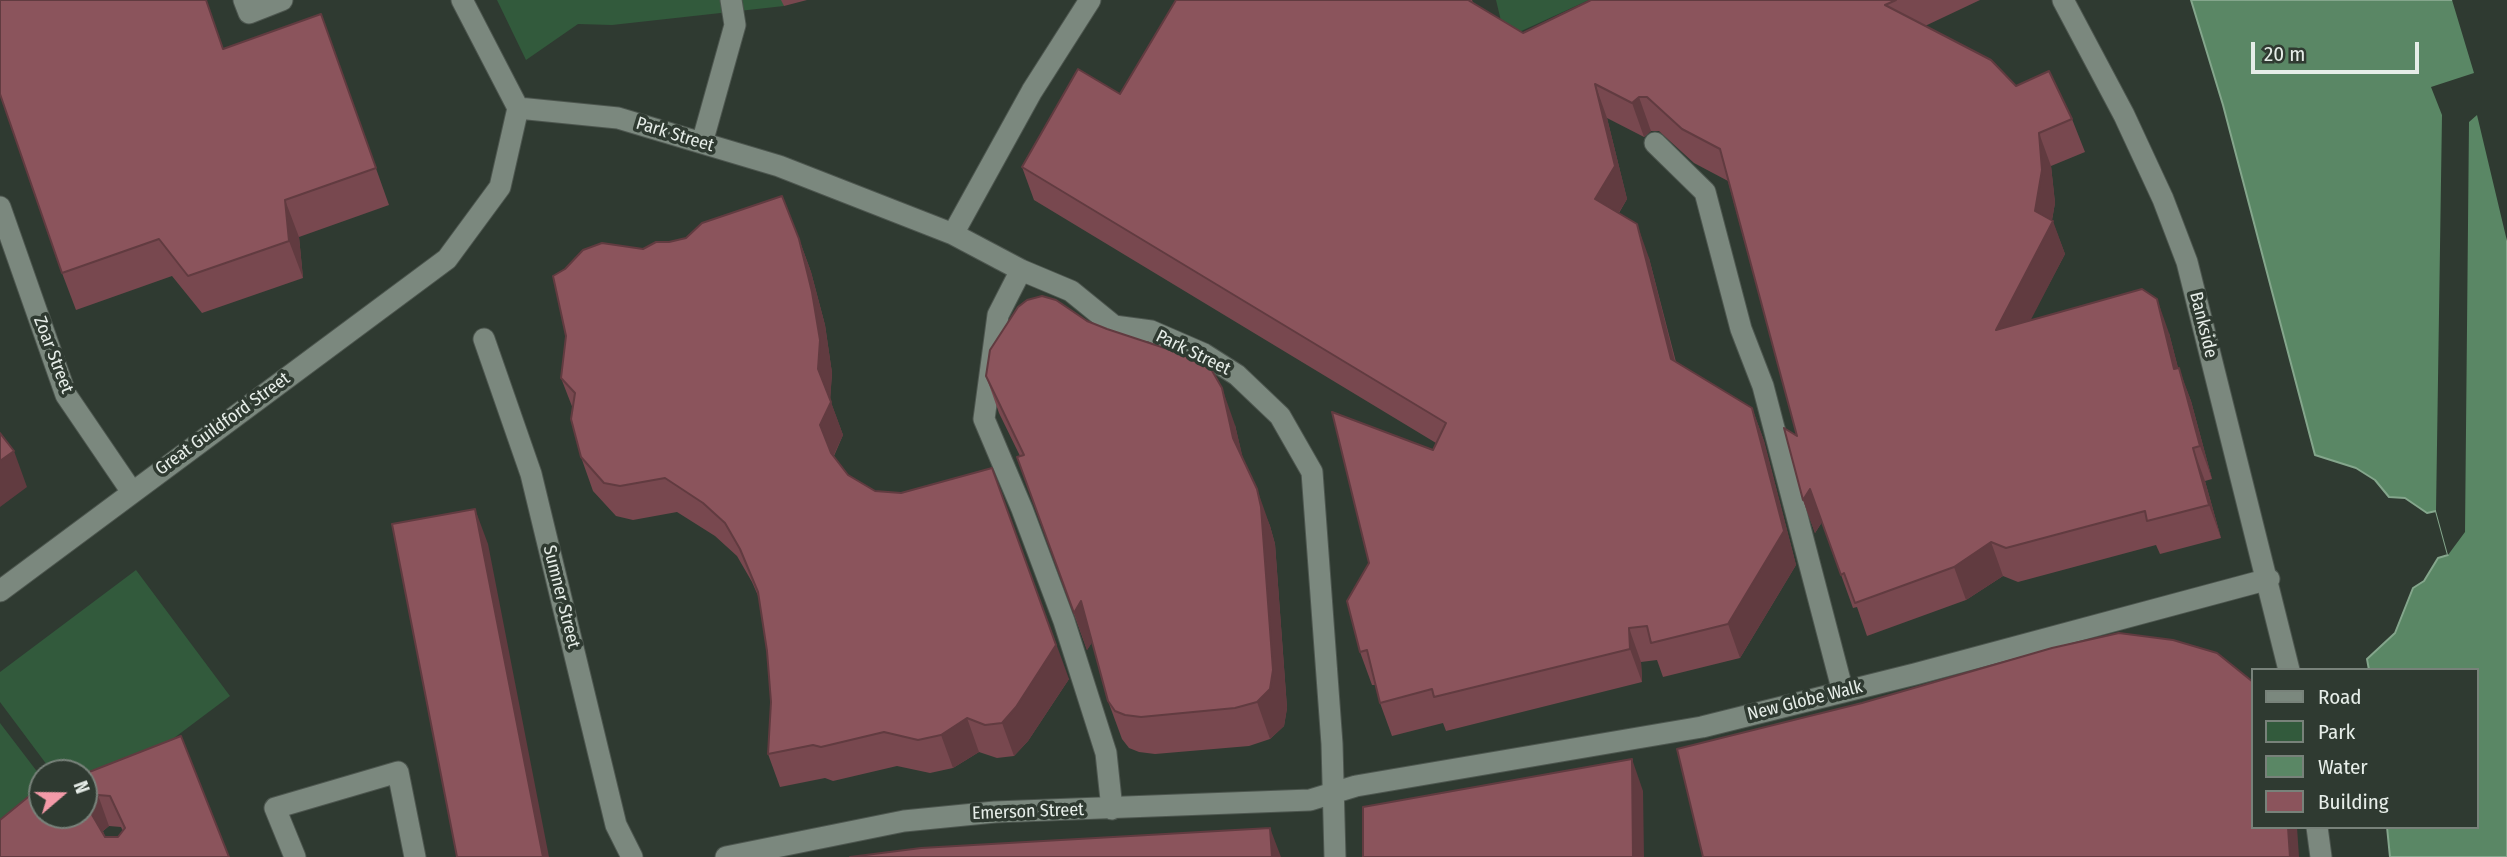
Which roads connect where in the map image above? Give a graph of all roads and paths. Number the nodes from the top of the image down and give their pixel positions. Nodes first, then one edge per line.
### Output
1 (244, 0) edge
2 (282, 0) edge
3 (462, 0) edge
4 (731, 0) edge
5 (1090, 0) edge
6 (2063, 0) edge
7 (517, 108) junction
8 (702, 143) junction
9 (1655, 143) edge
10 (0, 206) edge
11 (953, 234) junction
12 (1020, 270) junction
13 (484, 339) dead end
14 (132, 492) junction
15 (2269, 579) junction
16 (0, 591) edge
17 (2289, 668) edge
18 (1843, 692) junction
19 (1334, 794) junction
20 (1112, 809) junction
21 (2317, 829) edge
22 (295, 857) edge
23 (415, 857) edge
24 (632, 857) edge
25 (726, 857) edge
26 (1335, 857) edge
27 (2320, 857) edge

1 - 2 street
3 - 7 street
4 - 8 street
5 - 11 street
6 - 15 street, Bankside
7 - 8 street, Park Street
7 - 14 street, Great Guildford Street
8 - 11 street, Park Street
9 - 18 street
10 - 14 street, Zoar Street
11 - 12 street, Park Street
12 - 19 street, Park Street
12 - 20 street
13 - 24 street, Sumner Street
14 - 16 street, Great Guildford Street
15 - 17 street, Bankside
15 - 18 street, New Globe Walk
18 - 19 street, New Globe Walk
19 - 20 street, Emerson Street
19 - 26 street, Park Street
20 - 25 street, Emerson Street
21 - 27 street
22 - 23 street

